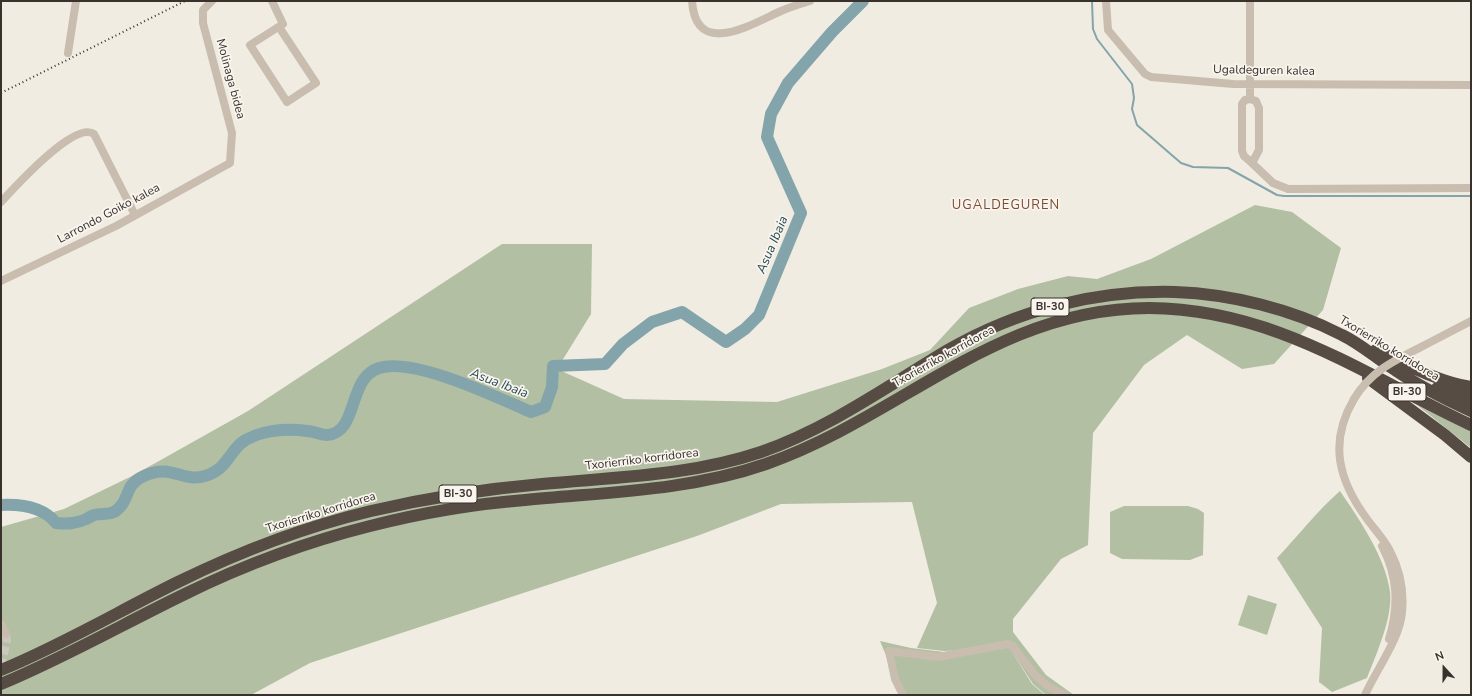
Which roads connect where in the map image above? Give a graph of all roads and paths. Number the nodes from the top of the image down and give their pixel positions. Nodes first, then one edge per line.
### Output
1 (76, 1) edge
2 (212, 1) edge
3 (272, 1) edge
4 (692, 1) edge
5 (810, 1) edge
6 (1106, 1) edge
7 (1250, 1) edge
8 (279, 27) junction
9 (68, 53) dead end
10 (1251, 84) junction
11 (1471, 84) edge
12 (1250, 99) junction
13 (1252, 163) junction
14 (227, 165) joint
15 (1471, 188) edge
16 (1, 202) edge
17 (135, 215) junction
18 (1, 281) edge
19 (1471, 321) edge
20 (1344, 336) junction
21 (1370, 353) junction
22 (1343, 360) junction
23 (1471, 387) edge
24 (1471, 399) edge
25 (1471, 412) edge
26 (1424, 420) junction
27 (1471, 425) edge
28 (1471, 457) edge
29 (1471, 466) edge
30 (1, 624) edge
31 (6, 634) tunnel mouth
32 (1, 670) edge
33 (1, 684) edge
34 (903, 695) edge
35 (1066, 695) edge
36 (1365, 695) edge

1 - 9 street
2 - 14 street, Molinaga bidea
3 - 8 street
4 - 5 street
6 - 10 street, Ugaldeguren kalea
7 - 10 street
8 - 8 street
10 - 11 street, Ugaldeguren kalea
10 - 12 street
12 - 13 street
12 - 13 street
13 - 15 street
14 - 17 street, Larrondo Goiko kalea
16 - 17 street
17 - 18 street, Larrondo Goiko kalea
19 - 36 street, bridge
20 - 21 highway, Txorierriko korridorea
20 - 23 highway
20 - 32 highway, Txorierriko korridorea / BI-30
21 - 24 highway
21 - 25 highway, Txorierriko korridorea / BI-30
22 - 26 highway
22 - 27 highway, Txorierriko korridorea / BI-30
22 - 33 highway, Txorierriko korridorea / BI-30
26 - 28 highway
26 - 29 highway
30 - 31 street
34 - 35 street

